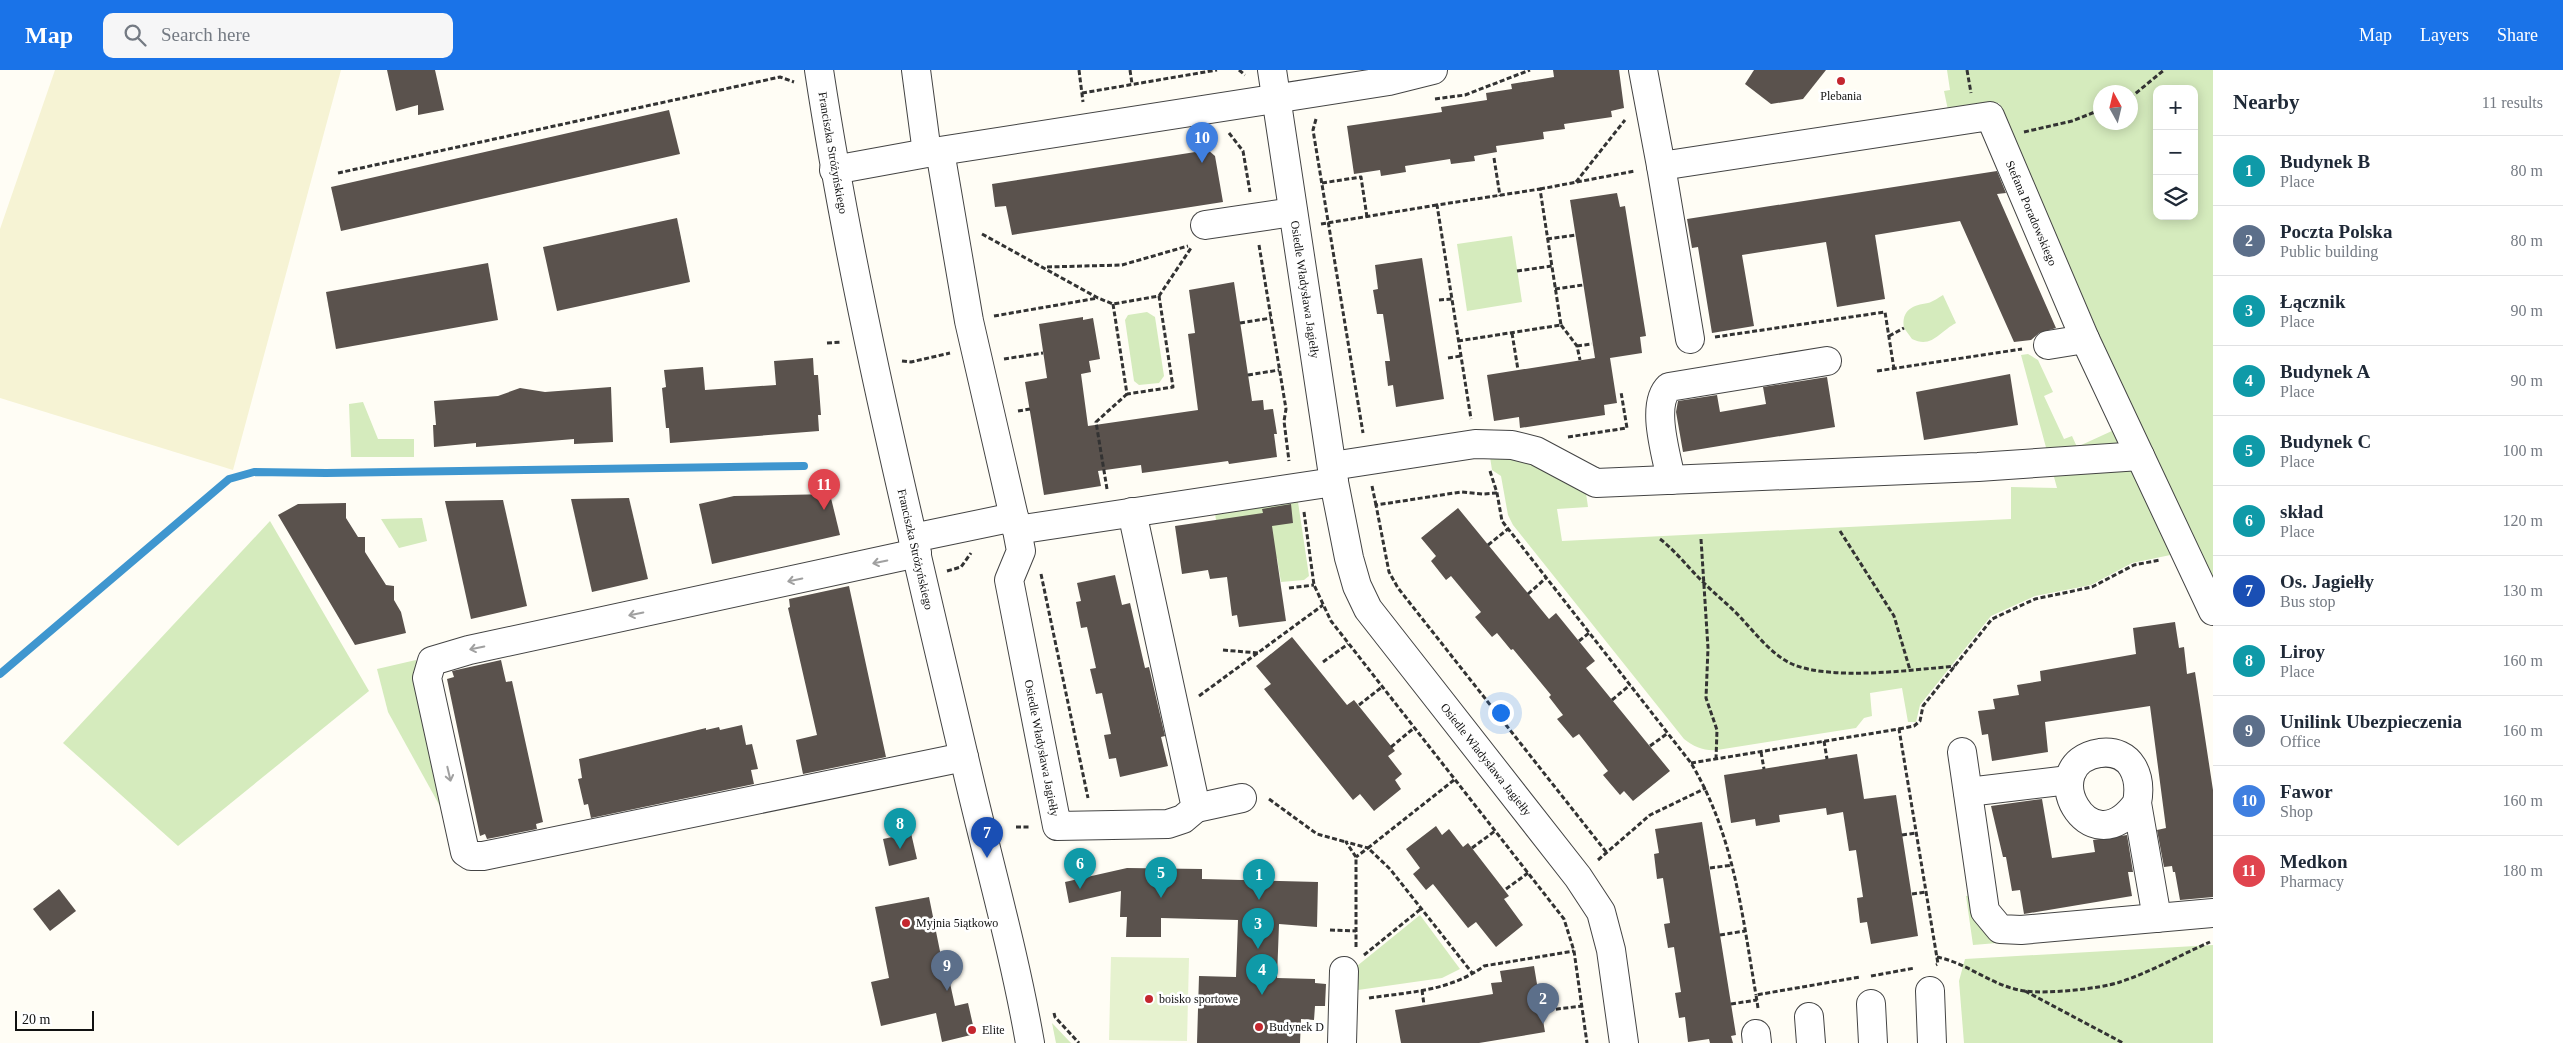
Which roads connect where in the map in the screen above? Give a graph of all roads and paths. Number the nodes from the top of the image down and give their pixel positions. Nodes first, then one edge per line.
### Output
1 (916, 70) edge
2 (1079, 70) edge
3 (1130, 70) edge
4 (1217, 70) edge
5 (1238, 70) edge
6 (1272, 70) edge
7 (1434, 70) edge
8 (1643, 70) edge
9 (2164, 70) edge
10 (1244, 75) dead end
11 (807, 76) edge
12 (1132, 84) junction
13 (2138, 91) edge
14 (1276, 99) junction
15 (2093, 113) edge
16 (1317, 116) dead end
17 (1627, 117) dead end
18 (1999, 137) junction
19 (934, 152) junction
20 (1494, 158) dead end
21 (1661, 166) junction
22 (834, 170) junction
23 (338, 173) dead end
24 (1576, 182) junction
25 (1322, 184) junction
26 (1540, 189) junction
27 (1500, 196) junction
28 (1437, 206) junction
29 (1367, 217) junction
30 (1294, 220) junction
31 (1329, 222) junction
32 (1205, 225) dead end
33 (979, 232) dead end
34 (1576, 235) dead end
35 (1547, 239) junction
36 (1552, 266) junction
37 (1046, 267) junction
38 (1517, 271) dead end
39 (1584, 286) dead end
40 (1555, 289) junction
41 (1159, 296) junction
42 (1098, 298) junction
43 (1452, 299) junction
44 (1439, 300) dead end
45 (1113, 304) junction
46 (990, 317) dead end
47 (1271, 318) dead end
48 (1240, 323) dead end
49 (1561, 325) junction
50 (1904, 328) dead end
51 (1512, 332) junction
52 (1889, 336) junction
53 (2085, 339) junction
54 (1690, 340) joint
55 (1458, 341) junction
56 (843, 342) dead end
57 (827, 343) dead end
58 (1592, 344) dead end
59 (2048, 345) joint
60 (1577, 346) junction
61 (975, 347) junction
62 (1043, 353) dead end
63 (1460, 356) junction
64 (1448, 358) dead end
65 (999, 360) dead end
66 (1580, 360) dead end
67 (902, 361) dead end
68 (1827, 361) dead end
69 (1894, 369) junction
70 (1518, 370) dead end
71 (1877, 371) dead end
72 (1248, 375) dead end
73 (1621, 392) dead end
74 (1128, 394) junction
75 (1364, 436) dead end
76 (1560, 438) dead end
77 (1482, 454) junction
78 (2140, 456) junction
79 (1333, 474) junction
80 (1672, 480) junction
81 (1298, 487) junction
82 (1497, 493) junction
83 (1108, 495) dead end
84 (1132, 512) junction
85 (1015, 524) junction
86 (1508, 529) junction
87 (1840, 532) dead end
88 (1660, 539) dead end
89 (1702, 539) dead end
90 (1488, 545) dead end
91 (915, 546) junction
92 (2187, 559) junction
93 (1040, 570) dead end
94 (1546, 578) junction
95 (1704, 584) junction
96 (1314, 585) junction
97 (1289, 588) dead end
98 (1528, 594) dead end
99 (1323, 605) junction
100 (2213, 611) edge
101 (1589, 633) junction
102 (1579, 641) dead end
103 (1348, 644) junction
104 (1223, 650) dead end
105 (1258, 653) junction
106 (1323, 662) dead end
107 (1955, 666) junction
108 (1910, 670) junction
109 (1630, 685) junction
110 (1382, 687) junction
111 (1612, 700) dead end
112 (1359, 705) dead end
113 (1176, 713) junction
114 (1414, 728) junction
115 (1899, 729) junction
116 (1668, 733) junction
117 (1824, 741) junction
118 (1650, 746) dead end
119 (1392, 747) dead end
120 (1761, 752) junction
121 (1962, 752) dead end
122 (964, 757) junction
123 (1716, 759) junction
124 (1827, 759) dead end
125 (1691, 763) junction
126 (1764, 769) dead end
127 (1454, 780) junction
128 (2069, 780) junction
129 (1706, 788) junction
130 (1968, 792) junction
131 (1242, 798) joint
132 (2137, 803) junction
133 (1196, 808) junction
134 (1093, 826) junction
135 (1495, 831) junction
136 (1916, 834) junction
137 (1902, 836) dead end
138 (1346, 842) junction
139 (1368, 848) junction
140 (1472, 848) dead end
141 (1607, 852) junction
142 (1356, 857) junction
143 (1733, 865) junction
144 (1710, 868) dead end
145 (1528, 873) junction
146 (1578, 876) junction
147 (1506, 890) dead end
148 (1926, 892) junction
149 (1912, 894) dead end
150 (1549, 899) junction
151 (1422, 908) junction
152 (2213, 913) edge
153 (2157, 918) junction
154 (1330, 930) dead end
155 (1356, 931) junction
156 (1745, 931) junction
157 (1720, 935) dead end
158 (2213, 940) edge
159 (1574, 951) junction
160 (1937, 957) junction
161 (1350, 966) junction
162 (1473, 974) junction
163 (1926, 975) junction
164 (1422, 990) junction
165 (2025, 991) junction
166 (1756, 995) junction
167 (1757, 1000) junction
168 (1343, 1002) junction
169 (1731, 1004) dead end
170 (1871, 1004) dead end
171 (1424, 1005) dead end
172 (1582, 1006) junction
173 (1053, 1008) dead end
174 (1541, 1011) dead end
175 (1031, 1037) edge
176 (1757, 1039) edge
177 (1079, 1043) edge
178 (1342, 1043) edge
179 (1587, 1043) edge
180 (1624, 1043) edge
181 (1873, 1043) edge
182 (1932, 1043) edge
183 (2123, 1043) edge

1 - 19 street, Osiedle Władysława Jagiełły
2 - 12 path
3 - 12 path
4 - 12 path
5 - 10 path
6 - 14 street, Osiedle Władysława Jagiełły
7 - 14 street
8 - 21 street
9 - 13 path
11 - 22 street, Franciszka Stróżyńskiego
11 - 23 path
14 - 19 street
14 - 30 street, Osiedle Władysława Jagiełły
15 - 18 path
16 - 25 path
17 - 24 path
18 - 21 street, Stefana Poradowskiego
18 - 53 street, Stefana Poradowskiego
19 - 22 street
19 - 61 street, Osiedle Władysława Jagiełły
20 - 27 path
21 - 24 path
21 - 54 street
22 - 91 street, Franciszka Stróżyńskiego
24 - 26 path
25 - 29 path
25 - 31 path
26 - 27 path
26 - 35 path
27 - 28 path
28 - 29 path
28 - 43 path
29 - 31 path
30 - 31 path
30 - 32 street
30 - 79 street, Osiedle Władysława Jagiełły
31 - 75 path
33 - 37 path
34 - 35 path
35 - 36 path
36 - 38 path
36 - 40 path
37 - 41 path
37 - 42 path
39 - 40 path
40 - 49 path
41 - 45 path
41 - 74 path
42 - 45 path
42 - 46 path
43 - 44 path
43 - 55 path
45 - 74 path
47 - 48 path
49 - 51 path
49 - 60 path
50 - 52 path
51 - 55 path
51 - 70 path
52 - 54 path
52 - 69 path
53 - 59 street
53 - 78 street, Stefana Poradowskiego
55 - 63 path
56 - 57 path
58 - 60 path
59 - 69 path
60 - 66 path
61 - 67 path
61 - 85 street, Osiedle Władysława Jagiełły
62 - 65 path
63 - 64 path
63 - 77 path
68 - 80 street
69 - 71 path
72 - 81 path
73 - 76 path
74 - 83 path
77 - 79 street
77 - 80 street
77 - 82 path
78 - 80 street
78 - 92 street, Stefana Poradowskiego
79 - 81 street
79 - 146 street, Osiedle Władysława Jagiełły
81 - 84 street
81 - 96 path
82 - 86 path
82 - 141 path
84 - 85 street
84 - 113 street
85 - 91 street
85 - 134 street, Osiedle Władysława Jagiełły
86 - 90 path
86 - 94 path
87 - 108 path
88 - 95 path
89 - 95 path
91 - 122 street, Franciszka Stróżyńskiego
91 -> 122 street
92 - 100 street, Stefana Poradowskiego
92 - 107 path
93 - 134 path
94 - 98 path
94 - 101 path
95 - 108 path
95 - 123 path
96 - 97 path
96 - 99 path
99 - 103 path
99 - 105 path
101 - 102 path
101 - 109 path
103 - 106 path
103 - 110 path
104 - 105 path
105 - 113 path
107 - 108 path
107 - 115 path
109 - 111 path
109 - 116 path
110 - 112 path
110 - 114 path
113 - 133 street
114 - 119 path
114 - 127 path
115 - 117 path
115 - 136 path
116 - 118 path
116 - 125 path
117 - 120 path
117 - 124 path
120 - 123 path
120 - 126 path
121 - 130 street
122 - 175 street, Franciszka Stróżyńskiego
123 - 125 path
125 - 129 path
127 - 135 path
127 - 139 path
128 - 130 street
128 - 132 street
128 - 132 street
129 - 141 path
129 - 143 path
130 - 153 street
131 - 133 street, Osiedle Władysława Jagiełły
131 - 138 path
132 - 153 street
133 - 134 street, Osiedle Władysława Jagiełły
135 - 140 path
135 - 145 path
136 - 137 path
136 - 148 path
138 - 139 path
138 - 142 path
139 - 142 path
139 - 151 path
141 - 146 path
142 - 155 path
143 - 144 path
143 - 156 path
145 - 147 path
145 - 150 path
146 - 150 path
146 - 180 street, Osiedle Władysława Jagiełły
148 - 149 path
148 - 160 path
150 - 159 path
151 - 161 path
151 - 162 path
152 - 153 street
154 - 155 path
155 - 161 path
156 - 157 path
156 - 166 path
158 - 165 path
159 - 162 path
159 - 172 path
160 - 163 path
160 - 165 path
161 - 168 street
162 - 164 path
163 - 166 path
163 - 182 street
164 - 168 path
164 - 171 path
165 - 183 path
166 - 167 path
167 - 169 path
167 - 176 path
168 - 178 street
170 - 181 street
172 - 174 path
172 - 179 path
173 - 177 path

